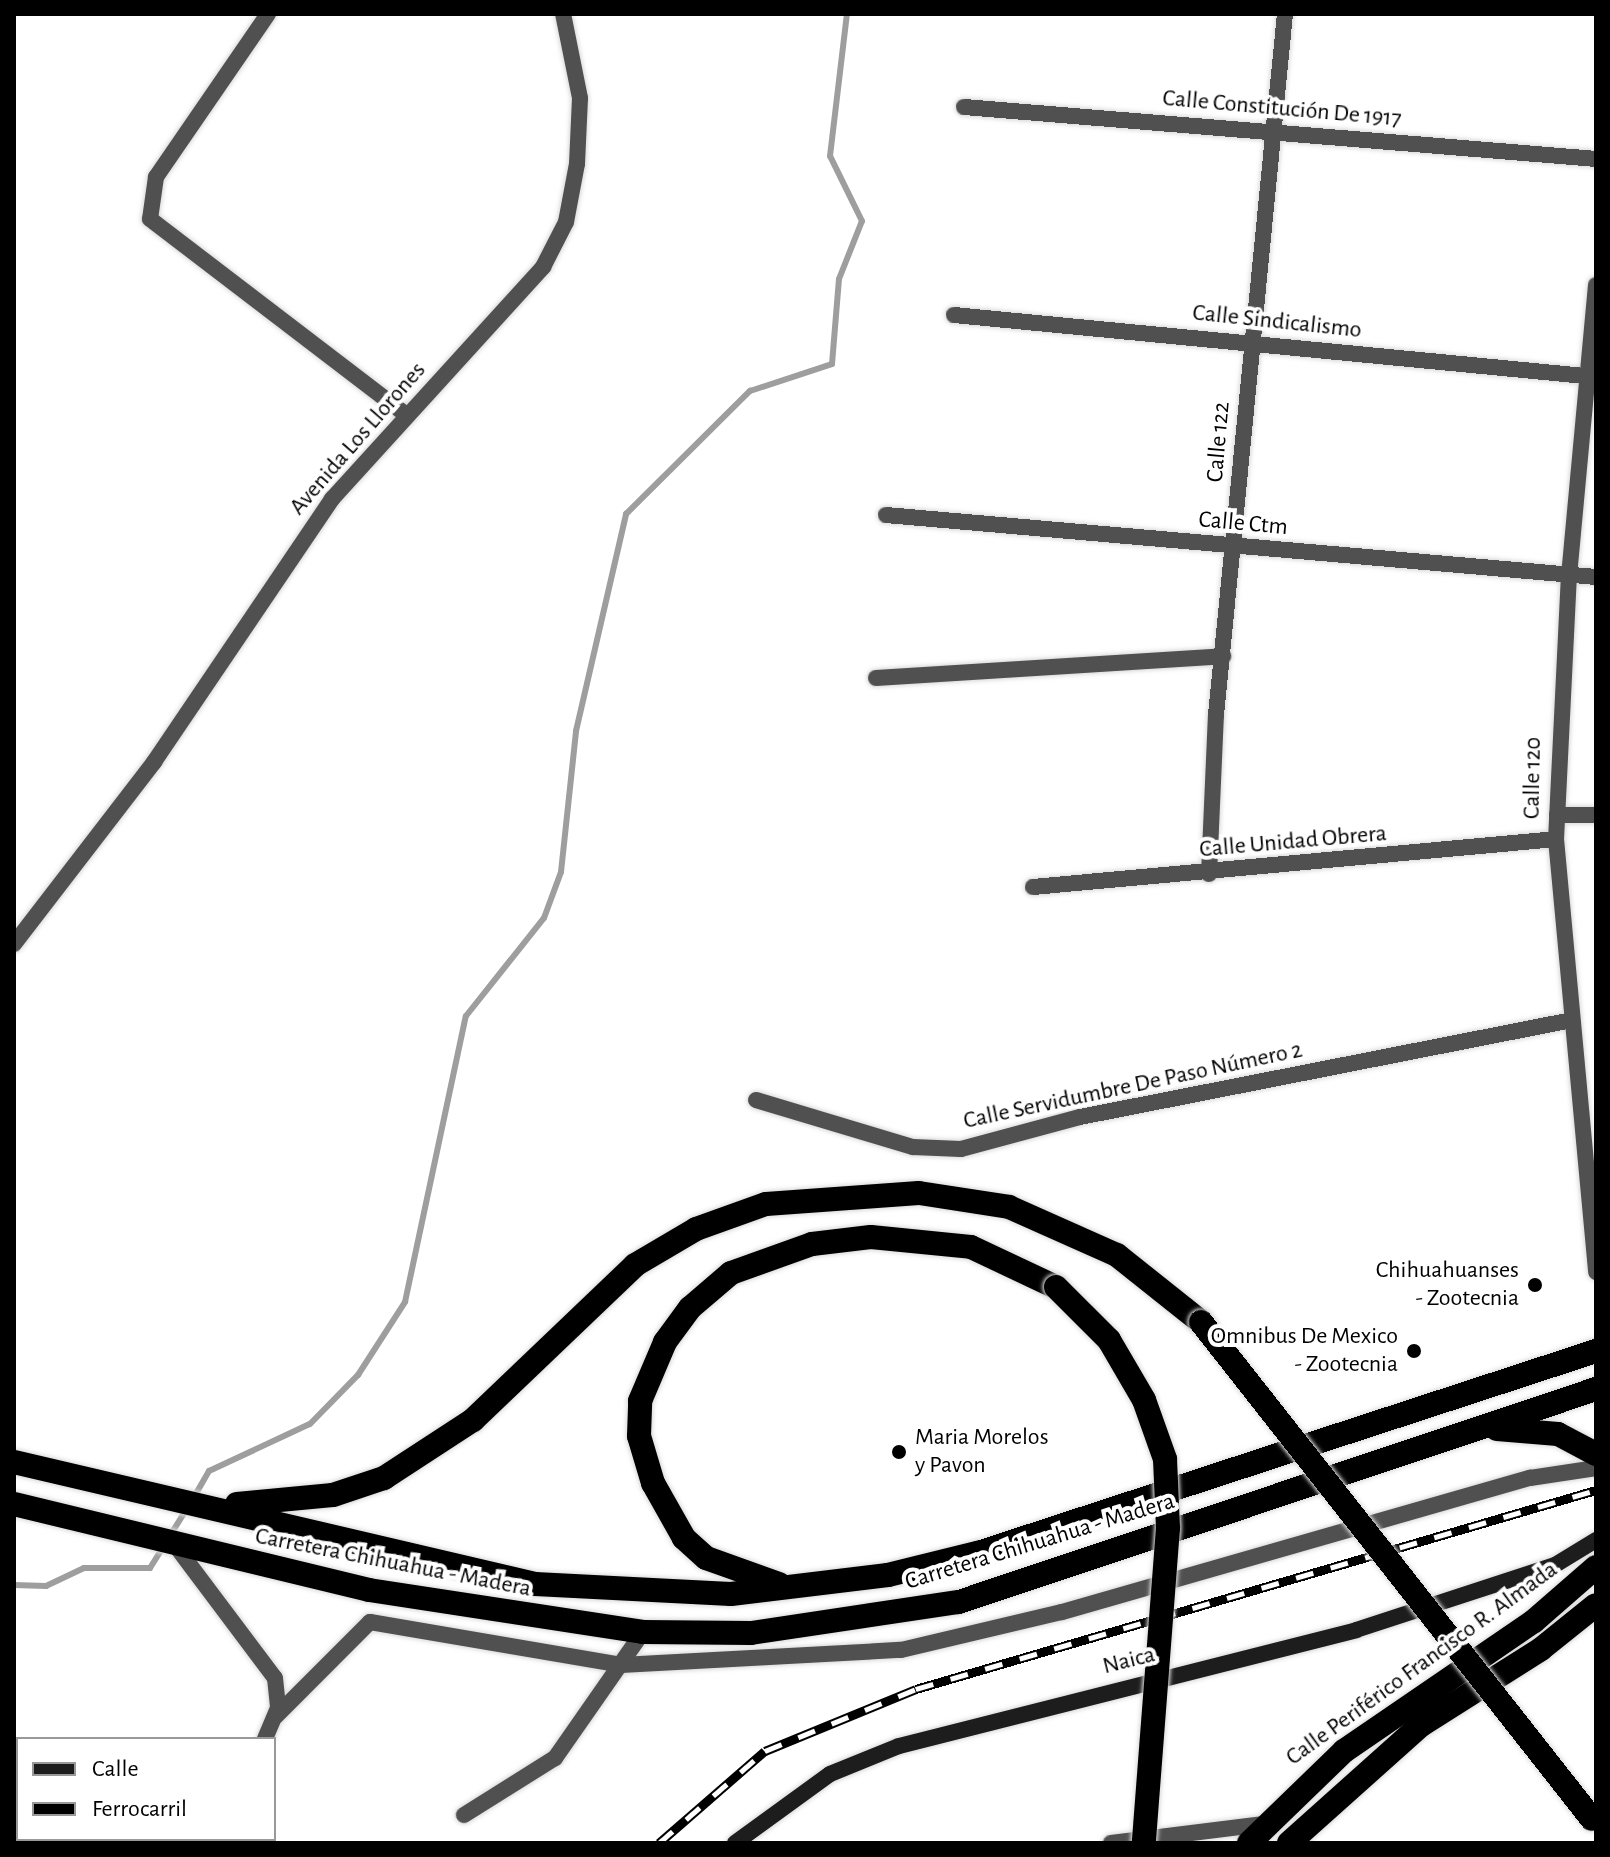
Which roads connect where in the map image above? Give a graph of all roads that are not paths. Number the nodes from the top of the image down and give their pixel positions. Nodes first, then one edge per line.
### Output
1 (268, 14) edge
2 (563, 14) edge
3 (1285, 14) edge
4 (964, 107) dead end
5 (1273, 133) junction
6 (1596, 159) edge
7 (1596, 285) edge
8 (954, 315) dead end
9 (1253, 344) junction
10 (1592, 376) edge
11 (406, 415) junction
12 (886, 515) dead end
13 (1233, 548) junction
14 (1569, 574) junction
15 (1596, 577) edge
16 (1223, 656) junction
17 (876, 678) dead end
18 (1557, 815) junction
19 (1596, 815) edge
20 (1556, 839) junction
21 (1209, 874) junction
22 (1033, 887) dead end
23 (14, 944) edge
24 (1572, 1020) junction
25 (756, 1100) dead end
26 (1596, 1272) edge
27 (1596, 1351) edge
28 (1596, 1389) edge
29 (1479, 1429) junction
30 (1596, 1454) edge
31 (14, 1462) edge
32 (1596, 1468) edge
33 (195, 1503) junction
34 (14, 1504) edge
35 (1596, 1540) edge
36 (169, 1546) junction
37 (1555, 1565) junction
38 (1596, 1567) edge
39 (786, 1586) junction
40 (1596, 1605) edge
41 (643, 1632) junction
42 (621, 1665) junction
43 (276, 1716) junction
44 (266, 1737) edge
45 (464, 1815) dead end
46 (1594, 1822) edge
47 (1257, 1833) edge
48 (735, 1843) edge
49 (1111, 1843) edge
50 (1144, 1843) edge
51 (1289, 1843) edge

1 - 11 street
2 - 11 street, Avenida Los Llorones
3 - 5 street, Calle 122
4 - 5 street, Calle Constitución De 1917
5 - 6 street, Calle Constitución De 1917
5 - 9 street, Calle 122
7 - 10 street, Calle 120
8 - 9 street, Calle Sindicalismo
9 - 10 street, Calle Sindicalismo
9 - 13 street, Calle 122
10 - 14 street, Calle 120
11 - 23 street, Avenida Los Llorones
12 - 13 street, Calle Ctm
13 - 14 street, Calle Ctm
13 - 16 street, Calle 122
14 - 15 street, Calle Ctm
14 - 18 street, Calle 120
16 - 17 street
16 - 21 street, Calle 122
18 - 19 street
18 - 20 street, Calle 120
20 - 21 street, Calle Unidad Obrera
20 - 24 street, Calle 120
21 - 22 street, Calle Unidad Obrera
24 - 25 street, Calle Servidumbre De Paso Número 2
24 - 26 street, Calle 120
27 - 39 highway, Carretera Chihuahua - Madera
28 - 29 highway, Carretera Chihuahua - Madera
29 - 30 highway
29 - 41 highway, Carretera Chihuahua - Madera
31 - 33 highway, Carretera Chihuahua - Madera
32 - 42 street
33 - 39 highway, Carretera Chihuahua - Madera
33 - 46 highway, bridge
34 - 36 highway, Carretera Chihuahua - Madera
35 - 37 street, Naica
36 - 41 highway, Carretera Chihuahua - Madera
36 - 43 street
37 - 38 street, Naica
37 - 48 street, Naica
38 - 47 highway, Calle Periférico Francisco R. Almada
39 - 50 highway, bridge
40 - 51 highway, Calle Periférico Francisco R. Almada
41 - 42 street
42 - 43 street
42 - 45 street
43 - 44 street
47 - 49 street

